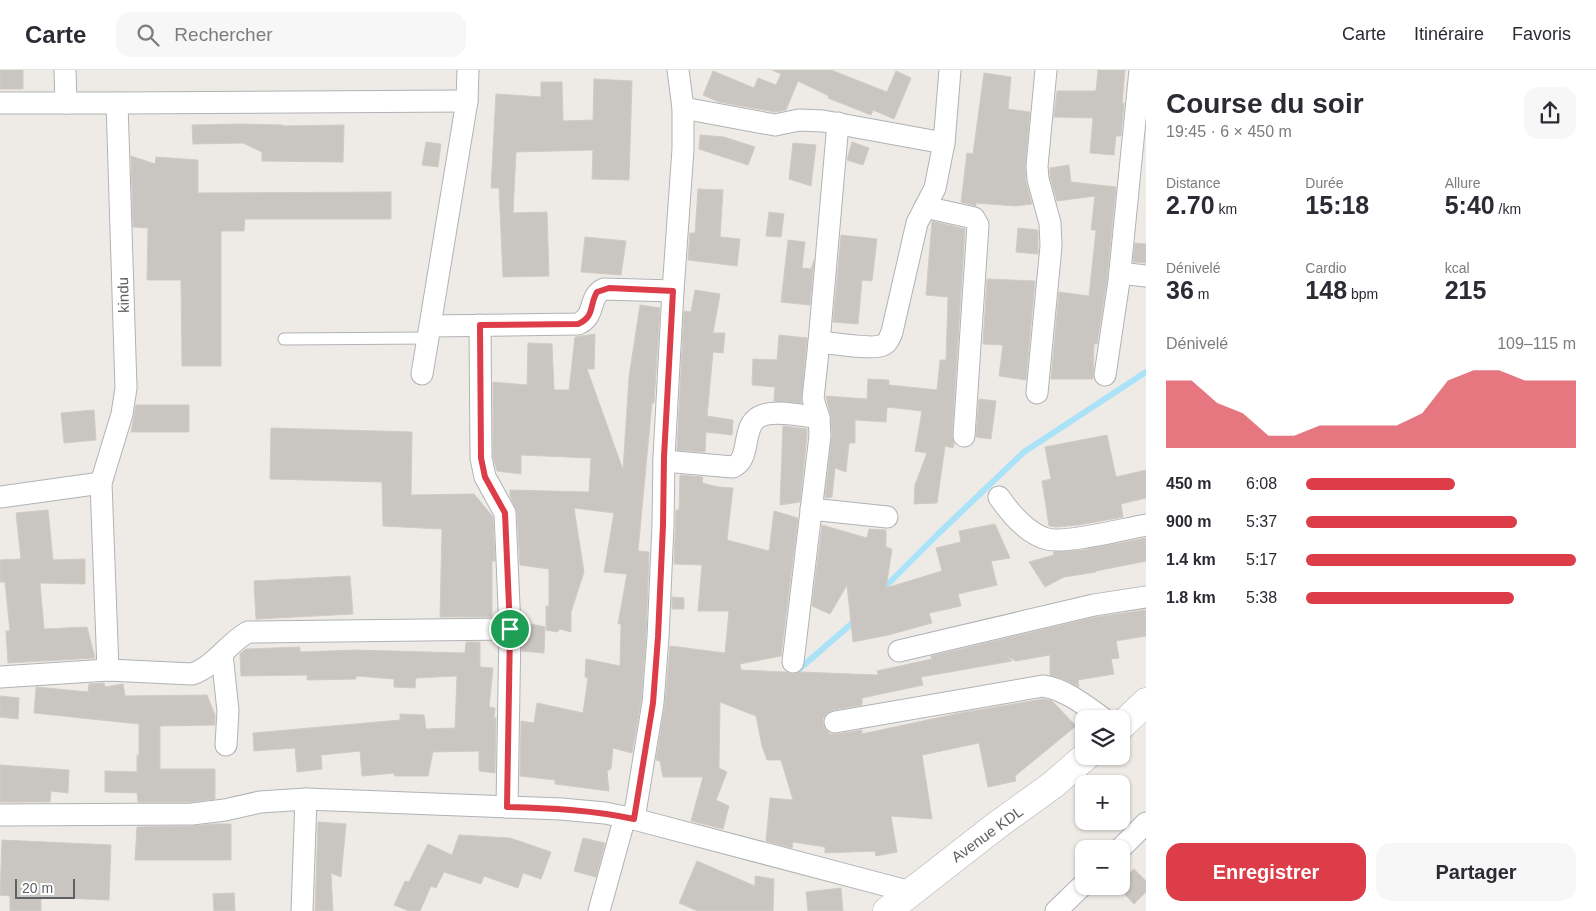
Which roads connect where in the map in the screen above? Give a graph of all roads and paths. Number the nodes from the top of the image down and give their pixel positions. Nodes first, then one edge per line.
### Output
1 (65, 70) edge
2 (468, 70) edge
3 (678, 70) edge
4 (950, 70) edge
5 (1046, 70) edge
6 (1140, 70) edge
7 (467, 101) junction
8 (0, 103) edge
9 (66, 103) junction
10 (117, 103) junction
11 (683, 108) junction
12 (838, 123) junction
13 (944, 143) junction
14 (924, 207) junction
15 (1120, 273) junction
16 (1146, 276) edge
17 (673, 291) junction
18 (480, 325) junction
19 (429, 332) junction
20 (284, 339) dead end
21 (819, 342) junction
22 (422, 374) dead end
23 (1105, 375) dead end
24 (1037, 393) dead end
25 (819, 418) junction
26 (964, 436) dead end
27 (664, 461) junction
28 (102, 483) junction
29 (0, 497) edge
30 (998, 497) dead end
31 (811, 509) junction
32 (887, 517) dead end
33 (1146, 525) edge
34 (1146, 597) edge
35 (510, 629) junction
36 (900, 651) dead end
37 (222, 654) junction
38 (793, 662) dead end
39 (108, 670) junction
40 (0, 677) edge
41 (1146, 702) edge
42 (1090, 710) edge
43 (1130, 717) edge
44 (835, 722) dead end
45 (226, 745) dead end
46 (1076, 765) edge
47 (306, 800) junction
48 (507, 807) junction
49 (0, 815) edge
50 (630, 818) junction
51 (1145, 826) edge
52 (1130, 840) edge
53 (910, 892) junction
54 (1075, 893) edge
55 (302, 911) edge
56 (599, 911) edge
57 (886, 911) edge
58 (1056, 911) edge

1 - 9 street
2 - 7 street
3 - 11 street
4 - 13 street
5 - 24 street
6 - 15 street
7 - 10 street
7 - 19 street
8 - 9 street
9 - 10 street
10 - 28 street, kindu
11 - 12 street
11 - 17 street
12 - 13 street
12 - 21 street
13 - 14 street
14 - 21 street
14 - 26 street
15 - 16 street
15 - 23 street
17 - 18 street
17 - 27 street
18 - 19 street
18 - 35 street
19 - 20 lane
19 - 22 street
21 - 25 street
25 - 27 street
25 - 31 street
27 - 50 street
28 - 29 street
28 - 39 street, kindu
30 - 33 street
31 - 32 street
31 - 38 street
34 - 36 street
35 - 37 street
35 - 48 street
37 - 39 street
37 - 45 street
39 - 40 street
41 - 43 street
42 - 44 street
46 - 53 street, Avenue KDL
47 - 48 street
47 - 49 street
47 - 55 street
48 - 50 street
50 - 53 street
50 - 56 street
51 - 52 street
53 - 57 street, Avenue KDL
54 - 58 street

